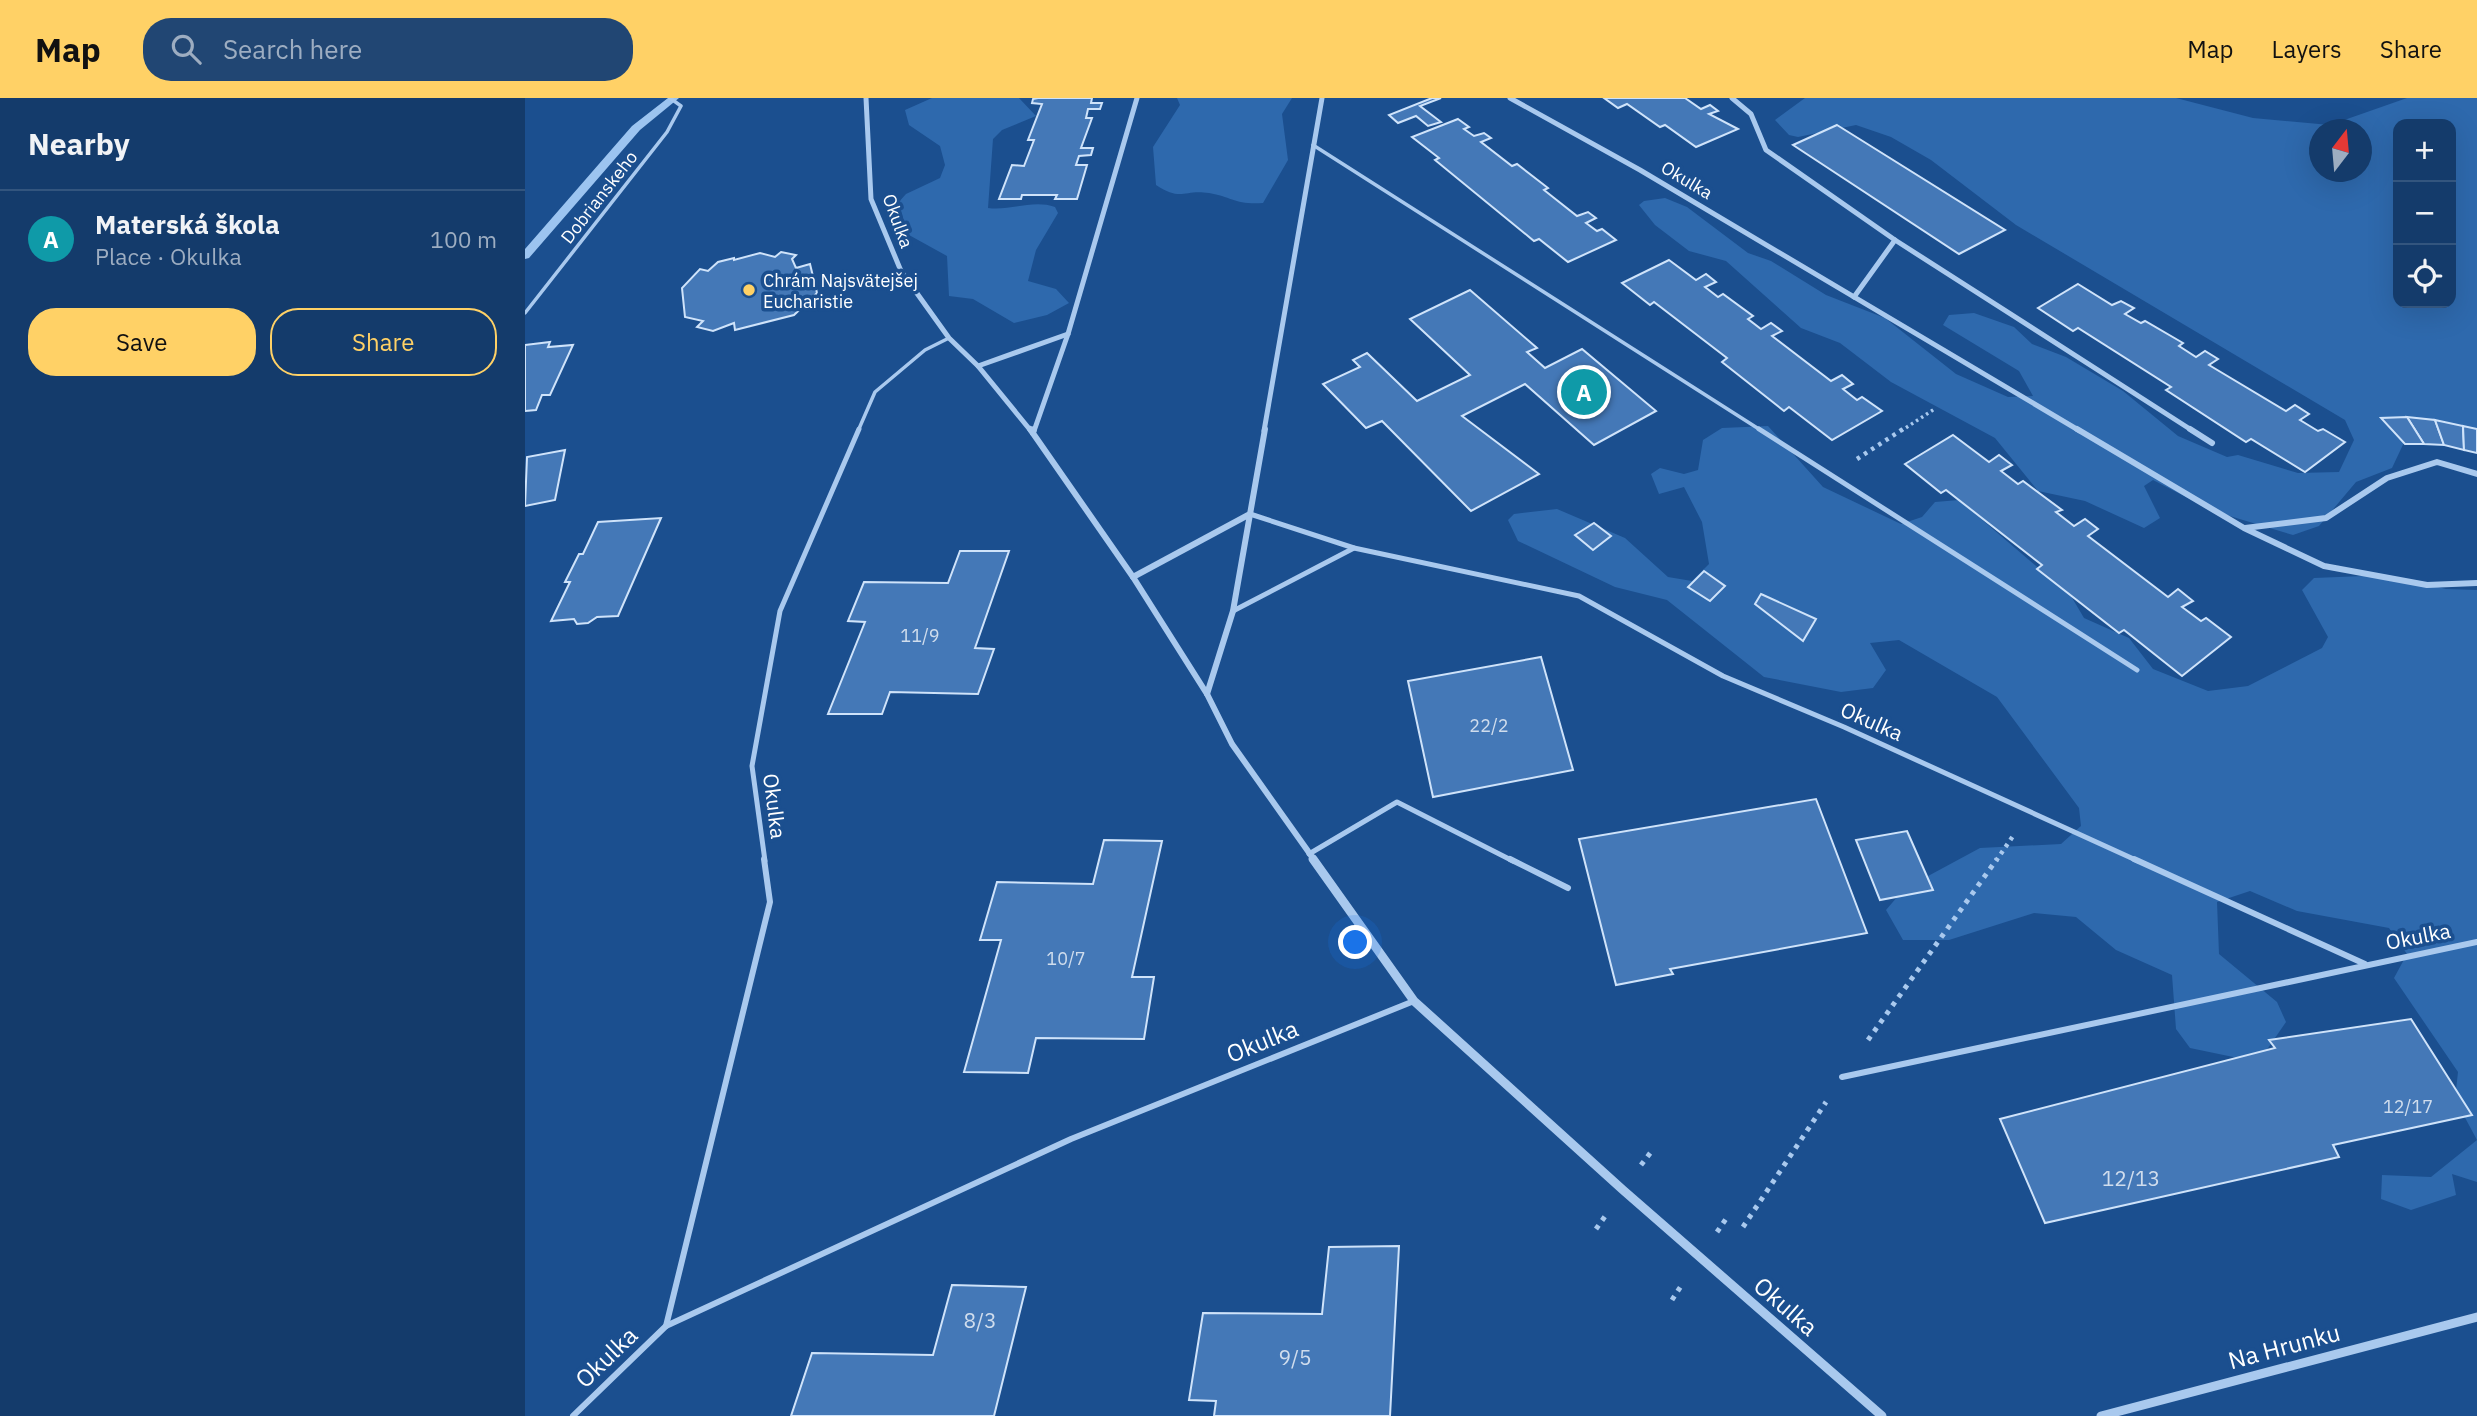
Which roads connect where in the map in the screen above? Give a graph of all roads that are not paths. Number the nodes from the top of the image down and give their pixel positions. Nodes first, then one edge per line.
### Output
1 (670, 98) edge
2 (866, 98) edge
3 (1137, 98) edge
4 (1322, 98) edge
5 (1510, 98) edge
6 (1732, 98) edge
7 (1313, 145) junction
8 (1895, 240) junction
9 (1854, 297) junction
10 (525, 313) edge
11 (1068, 334) junction
12 (949, 338) junction
13 (978, 366) junction
14 (1033, 433) junction
15 (2212, 443) dead end
16 (2477, 474) edge
17 (1249, 514) junction
18 (2244, 528) junction
19 (1354, 548) junction
20 (1133, 577) junction
21 (2477, 583) edge
22 (1233, 611) junction
23 (2137, 670) dead end
24 (1207, 694) junction
25 (1308, 854) junction
26 (1568, 888) dead end
27 (2477, 942) edge
28 (2365, 964) junction
29 (1414, 1001) junction
30 (1842, 1077) road end
31 (2477, 1317) edge
32 (666, 1326) junction
33 (573, 1416) edge
34 (1882, 1416) edge
35 (2101, 1416) edge

1 - 10 lane, Dobrianskeho
2 - 12 street, Okulka
3 - 11 street
4 - 7 street
5 - 9 street, Okulka
6 - 8 street
7 - 17 street
7 - 23 lane
8 - 9 street
8 - 15 street
9 - 18 street, Okulka
11 - 13 street
11 - 14 street
12 - 13 street, Okulka
12 - 32 lane, Okulka
13 - 14 street, Okulka
14 - 20 street, Okulka
16 - 18 street
17 - 19 lane, Okulka
17 - 20 street
17 - 22 street
18 - 21 street, Okulka
19 - 22 lane
19 - 28 lane, Okulka
20 - 24 street, Okulka
22 - 24 street
24 - 25 street, Okulka
25 - 26 lane
25 - 29 street, Okulka
27 - 28 lane, Okulka
28 - 30 lane, Okulka
29 - 32 lane, Okulka
29 - 34 street, Okulka
31 - 35 street, Na Hrunku
32 - 33 lane, Okulka

